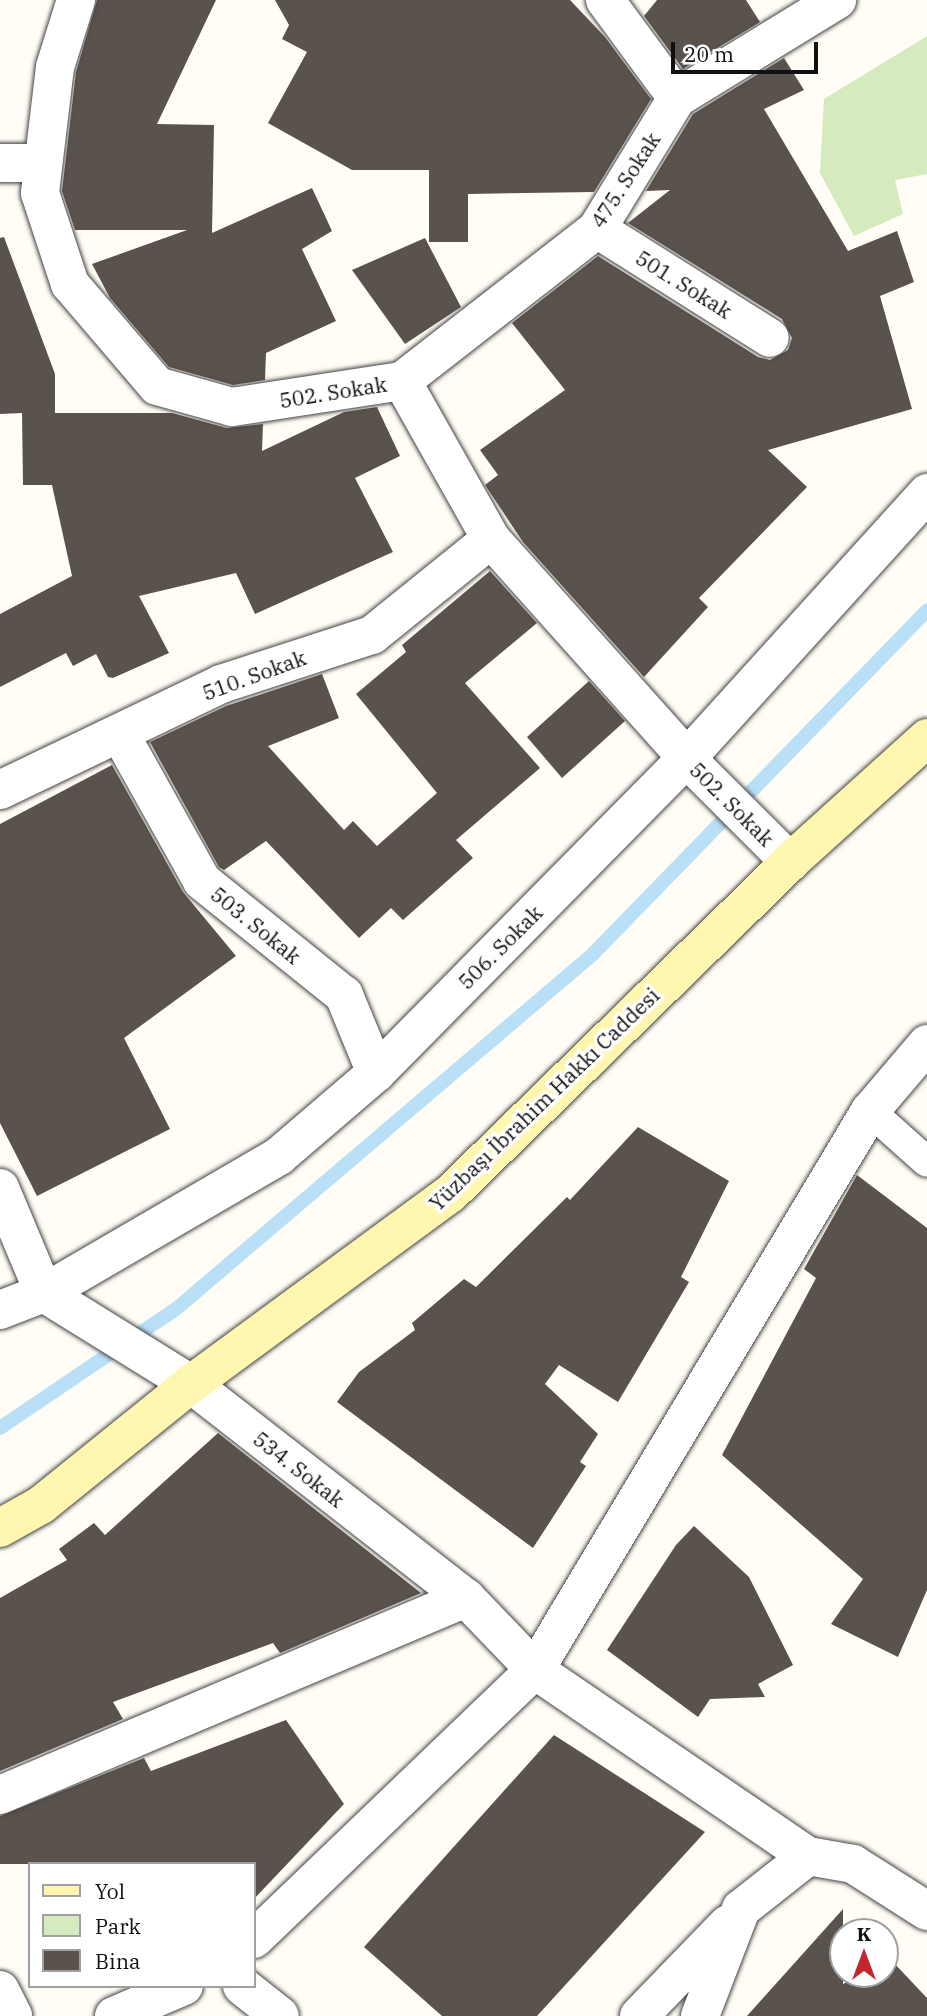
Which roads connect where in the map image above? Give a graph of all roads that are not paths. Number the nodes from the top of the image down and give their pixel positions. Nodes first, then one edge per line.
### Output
1 (76, 0) edge
2 (605, 0) edge
3 (837, 0) edge
4 (677, 98) junction
5 (0, 163) edge
6 (43, 163) junction
7 (597, 229) junction
8 (771, 338) dead end
9 (402, 381) junction
10 (927, 493) edge
11 (491, 539) junction
12 (120, 734) junction
13 (927, 738) edge
14 (691, 763) junction
15 (0, 790) edge
16 (790, 862) junction
17 (927, 1044) edge
18 (376, 1073) junction
19 (870, 1111) junction
20 (927, 1162) edge
21 (0, 1188) edge
22 (44, 1293) junction
23 (0, 1310) edge
24 (191, 1384) junction
25 (0, 1528) edge
26 (466, 1598) junction
27 (535, 1670) junction
28 (0, 1795) edge
29 (808, 1856) junction
30 (741, 1909) junction
31 (927, 1911) edge
32 (256, 1937) edge
33 (179, 1988) edge
34 (245, 1988) edge
35 (0, 1990) edge
36 (13, 2016) edge
37 (114, 2016) edge
38 (280, 2016) edge
39 (639, 2016) edge
40 (700, 2016) edge

1 - 6 street, 502. Sokak
2 - 4 street
3 - 4 street
4 - 7 street, 475. Sokak
5 - 6 street
6 - 9 street, 502. Sokak
7 - 8 street, 501. Sokak
7 - 9 street, 475. Sokak
9 - 11 street, 502. Sokak
10 - 14 street, 506. Sokak
11 - 12 street, 510. Sokak
11 - 14 street, 502. Sokak
12 - 15 street, 510. Sokak
12 - 18 street, 503. Sokak
13 - 16 main road, Yüzbaşı İbrahim Hakkı Caddesi
14 - 16 street, 502. Sokak
14 - 18 street, 506. Sokak
16 - 24 main road, Yüzbaşı İbrahim Hakkı Caddesi
17 - 19 street
18 - 22 street, 506. Sokak
19 - 20 street
19 - 27 street
21 - 22 street
22 - 23 street, 506. Sokak
22 - 24 street, 534. Sokak
24 - 25 main road, Yüzbaşı İbrahim Hakkı Caddesi
24 - 26 street, 534. Sokak
26 - 27 street, 534. Sokak
26 - 28 street
27 - 29 street, 534. Sokak
27 - 32 street
29 - 30 street
29 - 31 street
30 - 39 street
30 - 40 street
33 - 37 street
34 - 38 street
35 - 36 street

